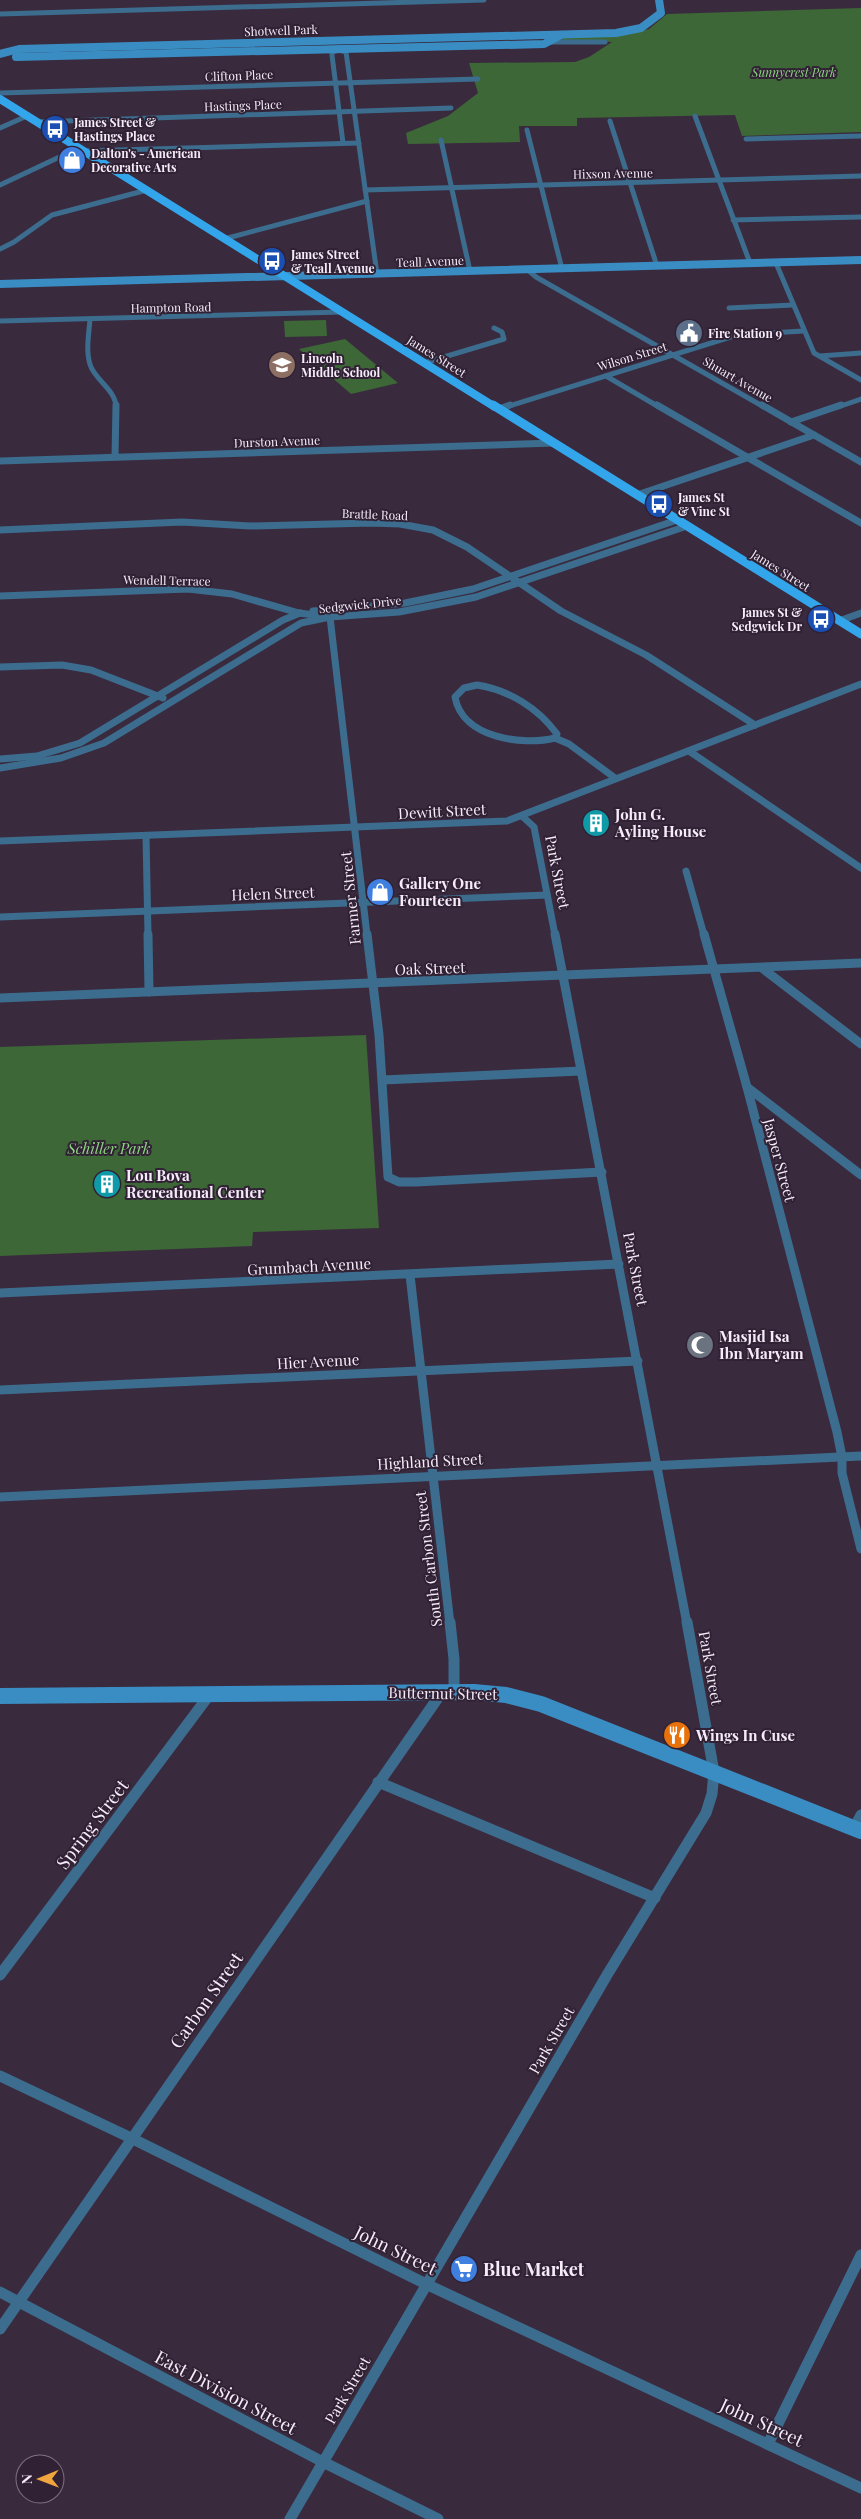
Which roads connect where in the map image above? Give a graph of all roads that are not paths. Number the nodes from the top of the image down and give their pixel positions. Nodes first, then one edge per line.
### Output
1 (197, 0) edge
2 (484, 0) edge
3 (659, 0) edge
4 (427, 1) edge
5 (197, 8) junction
6 (0, 14) edge
7 (561, 34) junction
8 (443, 37) junction
9 (338, 40) junction
10 (550, 42) junction
11 (605, 42) dead end
12 (230, 43) junction
13 (122, 46) junction
14 (444, 46) junction
15 (339, 50) junction
16 (231, 52) junction
17 (1, 54) edge
18 (122, 55) junction
19 (478, 79) dead end
20 (335, 82) junction
21 (350, 82) junction
22 (0, 93) edge
23 (0, 99) edge
24 (451, 108) dead end
25 (355, 111) junction
26 (339, 112) junction
27 (27, 116) junction
28 (695, 116) dead end
29 (610, 121) dead end
30 (36, 122) junction
31 (0, 128) edge
32 (527, 130) dead end
33 (861, 136) edge
34 (746, 139) dead end
35 (441, 140) dead end
36 (343, 143) junction
37 (359, 143) junction
38 (83, 151) junction
39 (861, 176) edge
40 (718, 180) junction
41 (630, 183) junction
42 (0, 185) edge
43 (542, 185) junction
44 (453, 187) junction
45 (147, 190) junction
46 (365, 190) junction
47 (367, 201) junction
48 (861, 217) edge
49 (733, 220) junction
50 (224, 239) junction
51 (0, 249) edge
52 (861, 260) edge
53 (750, 263) junction
54 (776, 263) junction
55 (657, 266) junction
56 (562, 269) junction
57 (528, 270) junction
58 (470, 271) junction
59 (377, 274) junction
60 (283, 276) junction
61 (0, 284) edge
62 (794, 305) junction
63 (730, 308) dead end
64 (342, 312) junction
65 (90, 319) junction
66 (0, 321) edge
67 (494, 328) dead end
68 (804, 331) junction
69 (861, 354) edge
70 (674, 355) junction
71 (820, 356) junction
72 (424, 363) junction
73 (606, 376) junction
74 (861, 380) edge
75 (861, 399) edge
76 (499, 409) junction
77 (791, 422) junction
78 (814, 435) junction
79 (554, 443) junction
80 (115, 458) junction
81 (747, 458) junction
82 (0, 461) edge
83 (861, 462) edge
84 (637, 495) junction
85 (677, 520) junction
86 (861, 523) edge
87 (687, 526) junction
88 (0, 530) edge
89 (615, 540) junction
90 (626, 547) junction
91 (564, 558) junction
92 (574, 565) junction
93 (510, 577) junction
94 (520, 583) junction
95 (0, 596) edge
96 (428, 599) junction
97 (436, 606) junction
98 (299, 613) junction
99 (861, 613) edge
100 (330, 617) junction
101 (839, 621) junction
102 (861, 634) edge
103 (0, 667) edge
104 (861, 684) edge
105 (160, 696) junction
106 (172, 702) junction
107 (755, 725) junction
108 (554, 738) junction
109 (689, 751) junction
110 (0, 759) edge
111 (0, 768) edge
112 (615, 778) junction
113 (522, 816) junction
114 (356, 828) junction
115 (146, 836) junction
116 (0, 841) edge
117 (861, 868) edge
118 (686, 871) dead end
119 (547, 895) junction
120 (365, 903) junction
121 (147, 912) junction
122 (0, 917) edge
123 (861, 963) edge
124 (762, 968) junction
125 (714, 970) junction
126 (562, 976) junction
127 (372, 984) junction
128 (149, 992) junction
129 (0, 998) edge
130 (861, 1044) edge
131 (581, 1071) junction
132 (383, 1080) junction
133 (747, 1087) junction
134 (602, 1172) junction
135 (861, 1175) edge
136 (619, 1264) junction
137 (410, 1275) junction
138 (0, 1293) edge
139 (638, 1361) junction
140 (420, 1370) junction
141 (0, 1390) edge
142 (861, 1456) edge
143 (842, 1457) junction
144 (658, 1466) junction
145 (433, 1476) junction
146 (0, 1497) edge
147 (861, 1549) edge
148 (448, 1692) junction
149 (210, 1694) junction
150 (0, 1696) edge
151 (714, 1772) junction
152 (378, 1782) junction
153 (859, 1825) edge
154 (655, 1898) junction
155 (0, 1975) edge
156 (0, 2076) edge
157 (132, 2138) junction
158 (861, 2255) edge
159 (856, 2278) edge
160 (426, 2284) junction
161 (0, 2292) edge
162 (19, 2302) junction
163 (0, 2329) edge
164 (768, 2444) junction
165 (323, 2462) junction
166 (861, 2488) edge
167 (290, 2519) edge
168 (438, 2519) edge

1 - 5 street
2 - 4 street
3 - 7 street, Shotwell Park
4 - 5 street
5 - 6 street
7 - 8 street, Shotwell Park
7 - 10 street
8 - 9 street, Shotwell Park
8 - 14 street
9 - 12 street, Shotwell Park
9 - 15 street
10 - 11 street, Shotwell Park
10 - 14 street, Shotwell Park
12 - 13 street, Shotwell Park
12 - 16 street
13 - 17 street, Shotwell Park
13 - 18 street
14 - 15 street, Shotwell Park
15 - 16 street, Shotwell Park
15 - 20 street
15 - 21 street
16 - 18 street, Shotwell Park
17 - 18 street, Shotwell Park
19 - 21 street, Clifton Place
20 - 21 street, Clifton Place
20 - 22 street, Clifton Place
20 - 26 street
21 - 25 street
23 - 27 main road, James Street
24 - 25 street, Hastings Place
25 - 26 street, Hastings Place
25 - 37 street
26 - 30 street, Hastings Place
26 - 36 street
27 - 30 main road, James Street
27 - 31 street
28 - 40 street
29 - 41 street
30 - 38 main road, James Street
32 - 43 street
33 - 34 street
35 - 44 street
36 - 37 street
36 - 38 street
37 - 46 street
38 - 42 street
38 - 45 main road, James Street
39 - 40 street, Hixson Avenue
40 - 41 street, Hixson Avenue
40 - 49 street
41 - 43 street, Hixson Avenue
41 - 55 street
43 - 44 street, Hixson Avenue
43 - 56 street
44 - 46 street, Hixson Avenue
44 - 58 street
45 - 50 main road, James Street
45 - 51 street
46 - 47 street
47 - 50 street
47 - 59 street
48 - 49 street
49 - 53 street
50 - 60 main road, James Street
52 - 54 street, Teall Avenue
53 - 54 street, Teall Avenue
53 - 55 street, Teall Avenue
54 - 62 street
55 - 56 street, Teall Avenue
56 - 57 street, Teall Avenue
57 - 58 street, Teall Avenue
57 - 70 street, Shuart Avenue
58 - 59 street, Teall Avenue
59 - 60 street, Teall Avenue
60 - 61 street, Teall Avenue
60 - 64 main road, James Street
62 - 63 street
62 - 68 street
64 - 65 street, Hampton Road
64 - 72 main road, James Street
65 - 66 street, Hampton Road
65 - 80 street
67 - 72 street
68 - 70 street, Wilson Street
68 - 71 street
69 - 71 street
70 - 73 street, Wilson Street
70 - 77 street, Shuart Avenue
71 - 74 street
72 - 76 main road, James Street
73 - 76 street, Wilson Street
73 - 81 street
75 - 77 street
76 - 79 main road, James Street
77 - 78 street, Shuart Avenue
78 - 81 street
78 - 83 street, Shuart Avenue
79 - 80 street, Durston Avenue
79 - 84 main road, James Street
80 - 82 street, Durston Avenue
81 - 84 street
81 - 86 street
84 - 85 main road, James Street
85 - 87 main road, James Street
85 - 89 street, Sedgwick Drive
87 - 90 street, Sedgwick Drive
87 - 101 main road, James Street
88 - 93 street, Brattle Road
89 - 90 street
89 - 91 street, Sedgwick Drive
90 - 92 street, Sedgwick Drive
91 - 92 street
91 - 93 street, Sedgwick Drive
92 - 94 street, Sedgwick Drive
93 - 94 street, Brattle Road
93 - 96 street, Sedgwick Drive
94 - 97 street, Sedgwick Drive
94 - 107 street, Brattle Road
95 - 98 street, Wendell Terrace
96 - 97 street
96 - 98 street, Sedgwick Drive
97 - 100 street, Sedgwick Drive
98 - 100 street, Wendell Terrace
98 - 105 street, Sedgwick Drive
99 - 101 street
100 - 106 street, Sedgwick Drive
100 - 114 street, Farmer Street
101 - 102 main road, James Street
103 - 105 street
104 - 107 street, Dewitt Street
105 - 106 street
105 - 110 street, Sedgwick Drive
106 - 111 street, Sedgwick Drive
107 - 109 street, Dewitt Street
108 - 108 street
108 - 112 street
109 - 112 street, Dewitt Street
109 - 117 street
112 - 113 street, Dewitt Street
113 - 114 street, Dewitt Street
113 - 119 street, Park Street
114 - 115 street, Dewitt Street
114 - 120 street, Farmer Street
115 - 116 street, Dewitt Street
115 - 121 street
118 - 125 street, Jasper Street
119 - 120 street, Helen Street
119 - 126 street, Park Street
120 - 121 street, Helen Street
120 - 127 street, Farmer Street
121 - 122 street, Helen Street
121 - 128 street
123 - 124 street, Oak Street
124 - 125 street, Oak Street
124 - 130 street
125 - 126 street, Oak Street
125 - 133 street, Jasper Street
126 - 127 street, Oak Street
126 - 131 street, Park Street
127 - 128 street, Oak Street
127 - 132 street, Farmer Street
128 - 129 street, Oak Street
131 - 132 street
131 - 134 street, Park Street
132 - 134 street, Farmer Street
133 - 135 street
133 - 143 street, Jasper Street
134 - 136 street, Park Street
136 - 137 street, Grumbach Avenue
136 - 139 street, Park Street
137 - 138 street, Grumbach Avenue
137 - 140 street, South Carbon Street
139 - 140 street, Hier Avenue
139 - 144 street, Park Street
140 - 141 street, Hier Avenue
140 - 145 street, South Carbon Street
142 - 143 street, Highland Street
143 - 144 street, Highland Street
143 - 147 street
144 - 145 street, Highland Street
144 - 151 street, Park Street
145 - 146 street, Highland Street
145 - 148 street, South Carbon Street
148 - 149 street, Butternut Street
148 - 151 street, Butternut Street
148 - 152 street, Carbon Street
149 - 150 street, Butternut Street
149 - 155 street, Spring Street
151 - 153 street, Butternut Street
151 - 154 street, Park Street
152 - 154 street
152 - 157 street, Carbon Street
154 - 160 street, Park Street
156 - 157 street, John Street
157 - 160 street, John Street
157 - 162 street, Carbon Street
158 - 159 street
159 - 164 street
160 - 164 street, John Street
160 - 165 street, Park Street
161 - 162 street, East Division Street
162 - 163 street, Carbon Street
162 - 165 street, East Division Street
164 - 166 street, John Street
165 - 167 street, Park Street
165 - 168 street, East Division Street

